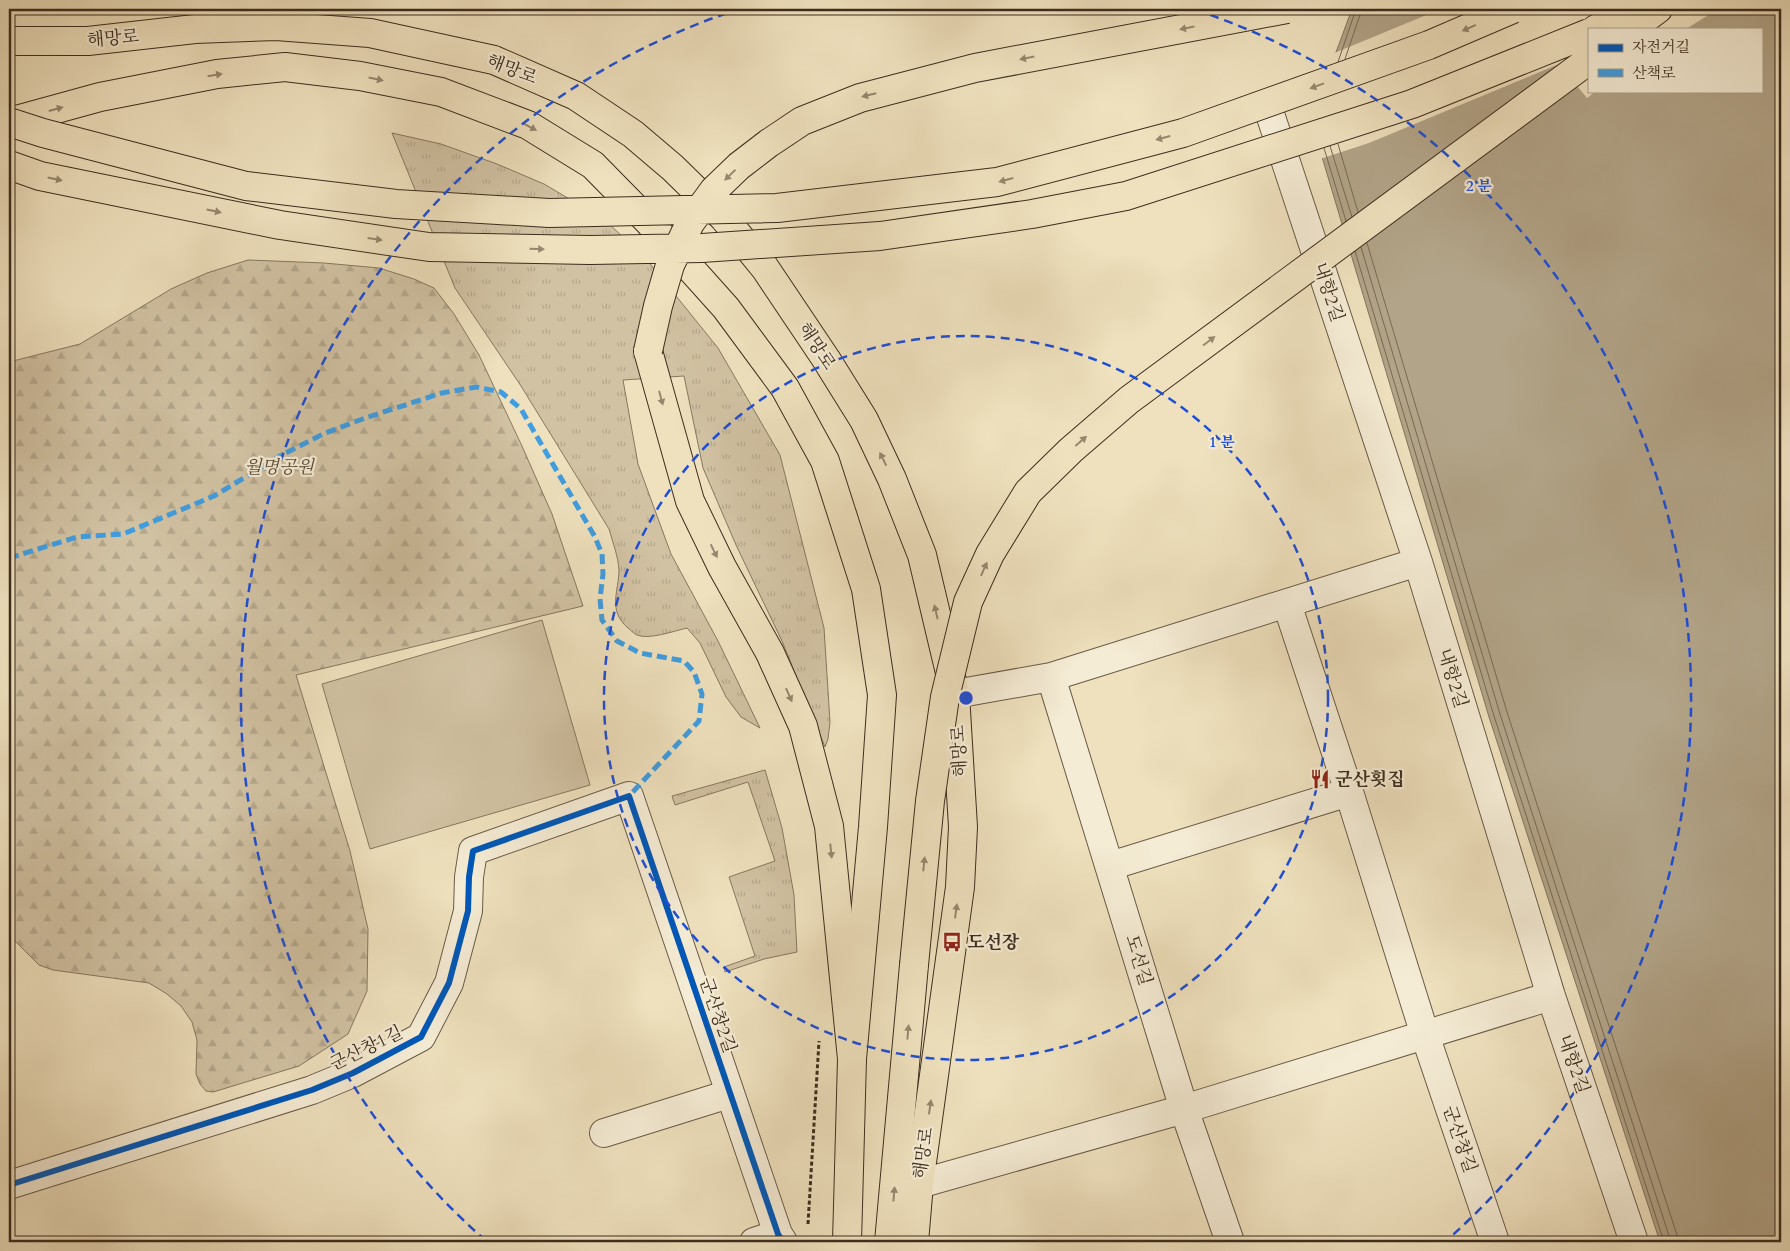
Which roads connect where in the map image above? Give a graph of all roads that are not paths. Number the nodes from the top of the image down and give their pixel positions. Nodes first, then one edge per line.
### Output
1 (1286, 9) edge
2 (1513, 9) edge
3 (1632, 9) edge
4 (1658, 9) edge
5 (280, 17) edge
6 (1598, 28) edge
7 (1632, 28) edge
8 (1588, 33) edge
9 (9, 41) edge
10 (1588, 61) edge
11 (1270, 114) dead end
12 (9, 122) edge
13 (9, 165) edge
14 (1418, 562) junction
15 (1287, 604) junction
16 (1051, 677) junction
17 (955, 694) junction
18 (1349, 792) junction
19 (629, 796) joint
20 (1110, 866) junction
21 (1551, 996) junction
22 (1425, 1035) junction
23 (852, 1059) junction
24 (729, 1094) junction
25 (1184, 1109) junction
26 (216, 1120) junction
27 (604, 1133) dead end
28 (9, 1166) edge
29 (919, 1184) junction
30 (9, 1185) edge
31 (780, 1238) edge
32 (847, 1242) edge
33 (889, 1242) edge
34 (914, 1242) edge
35 (1230, 1242) edge
36 (1495, 1242) edge
37 (1634, 1242) edge

1 -> 23 main road, bridge
2 -> 12 main road, bridge
3 - 6 main road
4 - 7 main road
5 - 9 main road, 해망로
17 -> 5 main road, 해망로
13 -> 8 main road, bridge
33 -> 10 main road, bridge
11 - 14 street, 내항2길
12 -> 23 main road
14 - 15 street
14 - 21 street, 내항2길
15 - 16 street
15 - 18 street
16 - 17 street
16 - 20 street, 도선길
29 -> 17 main road, 해망로
18 - 20 street
18 - 22 street
19 - 24 street, 군산창2길
19 - 26 street, 군산창1길
20 - 25 street, 도선길
21 - 22 street
21 - 37 street, 내항2길
22 - 25 street
22 - 36 street, 군산창길
23 - 32 main road
24 - 27 street
24 - 31 street, 군산창2길
25 - 29 street
25 - 35 street, 도선길
26 - 28 street
26 - 30 street, 군산창1길
29 - 34 main road, 해망로

